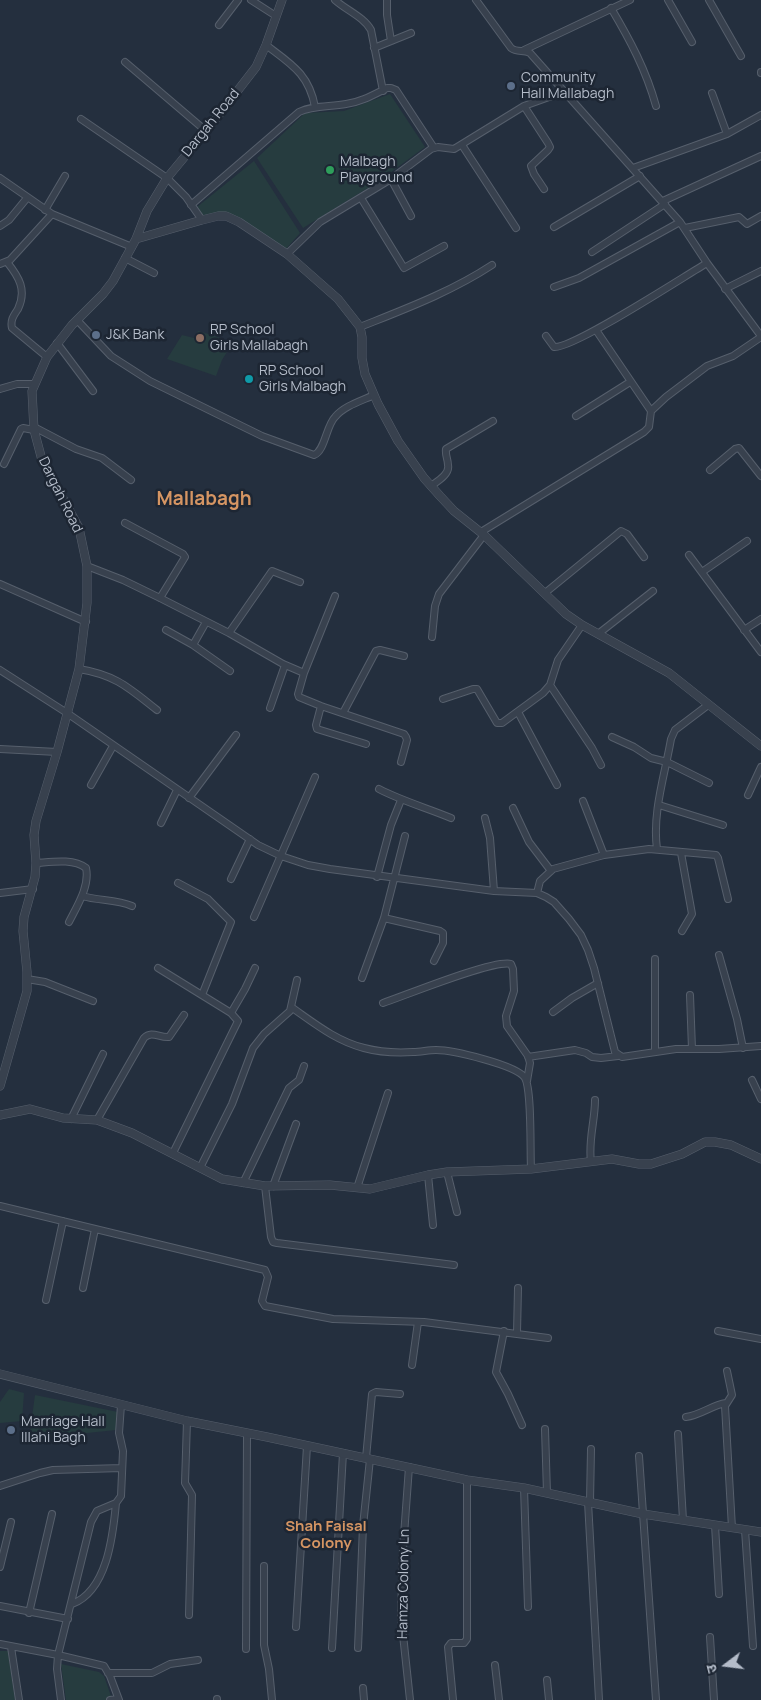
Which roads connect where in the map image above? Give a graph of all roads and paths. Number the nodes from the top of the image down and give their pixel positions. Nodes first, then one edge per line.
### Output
1 (238, 0) edge
2 (251, 0) edge
3 (282, 0) edge
4 (335, 0) edge
5 (387, 0) edge
6 (476, 0) edge
7 (630, 0) edge
8 (668, 0) edge
9 (709, 0) edge
10 (611, 8) junction
11 (276, 16) junction
12 (219, 25) dead end
13 (412, 33) dead end
14 (391, 41) junction
15 (692, 42) dead end
16 (266, 45) junction
17 (374, 48) junction
18 (524, 50) junction
19 (741, 56) dead end
20 (125, 62) dead end
21 (382, 90) junction
22 (563, 92) junction
23 (712, 93) dead end
24 (524, 106) junction
25 (656, 106) dead end
26 (315, 107) junction
27 (761, 115) edge
28 (81, 119) dead end
29 (206, 131) junction
30 (727, 134) junction
31 (462, 145) junction
32 (434, 148) junction
33 (761, 156) edge
34 (633, 168) junction
35 (65, 176) dead end
36 (640, 176) junction
37 (0, 178) edge
38 (167, 178) junction
39 (391, 179) junction
40 (544, 189) dead end
41 (27, 198) junction
42 (361, 198) junction
43 (664, 202) junction
44 (191, 205) junction
45 (45, 210) junction
46 (52, 214) junction
47 (411, 216) dead end
48 (761, 216) edge
49 (202, 220) junction
50 (680, 222) junction
51 (0, 226) edge
52 (554, 226) dead end
53 (516, 228) dead end
54 (685, 228) junction
55 (134, 243) junction
56 (444, 246) dead end
57 (592, 252) dead end
58 (287, 254) junction
59 (126, 258) junction
60 (4, 263) edge
61 (706, 263) junction
62 (492, 266) dead end
63 (761, 271) edge
64 (154, 273) dead end
65 (554, 287) dead end
66 (725, 290) junction
67 (77, 320) junction
68 (360, 327) junction
69 (596, 330) junction
70 (546, 336) dead end
71 (761, 336) edge
72 (57, 344) junction
73 (47, 357) junction
74 (630, 382) junction
75 (34, 384) junction
76 (0, 389) edge
77 (94, 391) dead end
78 (374, 395) junction
79 (651, 411) junction
80 (576, 416) dead end
81 (493, 421) dead end
82 (34, 428) junction
83 (4, 464) dead end
84 (710, 470) dead end
85 (761, 476) edge
86 (131, 480) dead end
87 (431, 486) junction
88 (126, 523) dead end
89 (483, 534) junction
90 (747, 541) dead end
91 (689, 555) dead end
92 (644, 557) dead end
93 (86, 566) junction
94 (702, 572) junction
95 (300, 582) dead end
96 (0, 584) edge
97 (653, 591) dead end
98 (545, 593) junction
99 (335, 596) dead end
100 (160, 598) junction
101 (761, 619) edge
102 (86, 622) junction
103 (206, 622) junction
104 (582, 625) junction
105 (166, 630) dead end
106 (744, 630) junction
107 (229, 633) junction
108 (598, 634) junction
109 (432, 637) dead end
110 (193, 645) junction
111 (761, 652) edge
112 (404, 656) dead end
113 (285, 665) junction
114 (80, 669) junction
115 (0, 670) edge
116 (230, 671) dead end
117 (304, 673) junction
118 (550, 685) junction
119 (443, 700) dead end
120 (708, 705) junction
121 (321, 706) junction
122 (270, 708) dead end
123 (158, 710) dead end
124 (518, 712) junction
125 (67, 713) junction
126 (343, 713) junction
127 (236, 735) dead end
128 (612, 737) dead end
129 (366, 744) dead end
130 (113, 746) junction
131 (761, 746) edge
132 (0, 749) edge
133 (57, 752) junction
134 (401, 762) dead end
135 (667, 762) junction
136 (601, 765) dead end
137 (761, 767) edge
138 (315, 777) dead end
139 (709, 783) dead end
140 (92, 785) dead end
141 (557, 785) dead end
142 (379, 789) dead end
143 (177, 790) junction
144 (748, 795) dead end
145 (189, 798) junction
146 (401, 800) junction
147 (583, 801) dead end
148 (659, 805) junction
149 (513, 808) dead end
150 (450, 818) dead end
151 (485, 818) dead end
152 (161, 824) dead end
153 (723, 825) dead end
154 (405, 836) dead end
155 (250, 839) junction
156 (657, 849) junction
157 (681, 852) junction
158 (604, 855) junction
159 (281, 856) junction
160 (36, 863) junction
161 (551, 871) junction
162 (377, 877) junction
163 (231, 879) dead end
164 (395, 879) junction
165 (178, 883) dead end
166 (33, 889) junction
167 (494, 891) junction
168 (0, 893) edge
169 (537, 893) junction
170 (82, 896) junction
171 (728, 899) dead end
172 (132, 906) dead end
173 (254, 917) dead end
174 (384, 918) junction
175 (69, 922) dead end
176 (682, 931) dead end
177 (719, 955) dead end
178 (655, 959) dead end
179 (434, 961) dead end
180 (158, 968) dead end
181 (255, 968) dead end
182 (362, 978) dead end
183 (27, 979) junction
184 (297, 980) dead end
185 (598, 983) junction
186 (202, 995) junction
187 (690, 995) dead end
188 (93, 1001) dead end
189 (383, 1004) dead end
190 (291, 1007) junction
191 (553, 1012) dead end
192 (231, 1013) junction
193 (184, 1014) dead end
194 (761, 1046) edge
195 (743, 1048) junction
196 (692, 1049) junction
197 (656, 1052) junction
198 (103, 1054) dead end
199 (618, 1056) junction
200 (528, 1057) junction
201 (304, 1066) dead end
202 (752, 1080) dead end
203 (527, 1081) junction
204 (0, 1086) edge
205 (388, 1093) dead end
206 (596, 1100) dead end
207 (761, 1100) edge
208 (0, 1115) edge
209 (72, 1119) junction
210 (98, 1120) junction
211 (296, 1124) dead end
212 (173, 1153) junction
213 (761, 1159) edge
214 (591, 1162) junction
215 (200, 1168) junction
216 (531, 1169) junction
217 (447, 1172) junction
218 (428, 1175) junction
219 (243, 1183) junction
220 (269, 1186) junction
221 (357, 1188) junction
222 (0, 1206) edge
223 (457, 1212) dead end
224 (63, 1221) junction
225 (433, 1225) dead end
226 (95, 1228) junction
227 (454, 1265) dead end
228 (83, 1288) dead end
229 (518, 1288) dead end
230 (46, 1300) dead end
231 (418, 1322) junction
232 (504, 1331) junction
233 (718, 1331) dead end
234 (517, 1333) junction
235 (548, 1338) dead end
236 (761, 1339) edge
237 (412, 1365) dead end
238 (727, 1371) dead end
239 (0, 1374) edge
240 (400, 1394) dead end
241 (726, 1403) junction
242 (121, 1405) junction
243 (686, 1417) dead end
244 (186, 1421) junction
245 (522, 1425) dead end
246 (545, 1429) dead end
247 (247, 1434) junction
248 (678, 1434) dead end
249 (306, 1446) junction
250 (591, 1449) dead end
251 (343, 1453) junction
252 (640, 1456) dead end
253 (368, 1458) junction
254 (409, 1467) junction
255 (122, 1468) junction
256 (467, 1480) junction
257 (0, 1486) edge
258 (524, 1488) junction
259 (548, 1493) junction
260 (589, 1502) junction
261 (116, 1503) junction
262 (52, 1514) dead end
263 (643, 1514) junction
264 (683, 1520) junction
265 (10, 1522) dead end
266 (715, 1525) junction
267 (732, 1528) junction
268 (745, 1530) junction
269 (761, 1532) edge
270 (264, 1566) dead end
271 (0, 1567) edge
272 (719, 1594) dead end
273 (72, 1604) junction
274 (0, 1606) edge
275 (528, 1607) dead end
276 (29, 1613) junction
277 (189, 1615) dead end
278 (68, 1619) junction
279 (296, 1627) dead end
280 (710, 1637) dead end
281 (0, 1644) edge
282 (753, 1646) dead end
283 (11, 1647) junction
284 (332, 1648) dead end
285 (358, 1648) dead end
286 (246, 1649) dead end
287 (58, 1655) junction
288 (198, 1660) dead end
289 (495, 1665) dead end
290 (108, 1673) junction
291 (547, 1680) dead end
292 (363, 1688) dead end
293 (118, 1699) edge
294 (19, 1700) edge
295 (62, 1700) edge
296 (110, 1700) edge
297 (272, 1700) edge
298 (364, 1700) edge
299 (410, 1700) edge
300 (453, 1700) edge
301 (499, 1700) edge
302 (549, 1700) edge
303 (599, 1700) edge
304 (656, 1700) edge
305 (714, 1700) edge

1 - 12 street
2 - 11 street
3 - 11 street, Dargah Road
4 - 17 street
5 - 14 street
6 - 18 street
7 - 10 street
8 - 15 street
9 - 19 street
10 - 18 street
10 - 25 street
11 - 16 street, Dargah Road
13 - 14 street
14 - 17 street
16 - 26 street
16 - 29 street, Dargah Road
17 - 21 street
18 - 22 street
20 - 29 street
21 - 26 street
21 - 32 street
22 - 24 street
22 - 34 street
23 - 30 street
24 - 31 street
24 - 40 street
26 - 44 street
27 - 30 street
28 - 38 street
29 - 38 street, Dargah Road
30 - 34 street
31 - 32 street
31 - 53 street
32 - 39 street
33 - 43 street
34 - 36 street
35 - 45 street
36 - 43 street
36 - 52 street
37 - 41 street
38 - 44 street
38 - 55 street, Dargah Road
39 - 42 street
39 - 47 street
41 - 45 street
41 - 51 street
42 - 56 street
42 - 58 street
43 - 50 street
43 - 57 street
44 - 49 street
45 - 46 street
46 - 55 street
46 - 60 street
48 - 54 street
49 - 55 street
49 - 58 street
50 - 54 street
50 - 65 street
54 - 61 street
55 - 59 street, Dargah Road
58 - 68 street
59 - 64 street
59 - 67 street, Dargah Road
60 - 73 street
61 - 66 street
61 - 69 street
62 - 68 street
63 - 66 street
66 - 71 street
67 - 72 street, Dargah Road
67 - 78 street
68 - 78 street
69 - 70 street
69 - 74 street
71 - 79 street
72 - 73 street, Dargah Road
72 - 77 street
73 - 75 street, Dargah Road
74 - 79 street
74 - 80 street
75 - 76 street
75 - 82 street, Dargah Road
78 - 87 street
79 - 89 street
81 - 87 street
82 - 83 street
82 - 86 street
82 - 93 street, Dargah Road
84 - 85 street
87 - 89 street
88 - 100 street
89 - 98 street
89 - 109 street
90 - 94 street
91 - 94 street
92 - 98 street
93 - 100 street
93 - 102 street, Dargah Road
94 - 106 street
95 - 107 street
96 - 102 street
97 - 108 street
98 - 104 street
99 - 117 street
100 - 103 street
101 - 106 street
102 - 114 street, Dargah Road
103 - 107 street
103 - 110 street
104 - 108 street
104 - 118 street
105 - 110 street
106 - 111 street
107 - 113 street
108 - 120 street
110 - 116 street
112 - 126 street
113 - 117 street
113 - 122 street
114 - 123 street
114 - 125 street, Dargah Road
115 - 125 street
117 - 121 street
118 - 124 street
118 - 136 street
119 - 124 street
120 - 131 street
120 - 135 street
121 - 126 street
121 - 129 street
124 - 141 street
125 - 130 street
125 - 133 street, Dargah Road
126 - 134 street
127 - 145 street
128 - 135 street
130 - 140 street
130 - 143 street
132 - 133 street
133 - 160 street, Dargah Road
135 - 139 street
135 - 148 street
137 - 144 street
138 - 159 street
142 - 146 street
143 - 145 street
143 - 152 street
145 - 155 street
146 - 150 street
146 - 162 street
147 - 158 street
148 - 153 street
148 - 156 street
149 - 161 street
151 - 167 street
154 - 164 street
155 - 159 street
155 - 163 street
156 - 157 street
156 - 158 street
157 - 171 street
157 - 176 street
158 - 161 street
159 - 162 street
159 - 173 street
160 - 166 street, Dargah Road
160 - 170 street
161 - 169 street
162 - 164 street
164 - 167 street
164 - 174 street
165 - 186 street
166 - 168 street
166 - 183 street, Dargah Road
167 - 169 street
169 - 185 street
170 - 172 street
170 - 175 street
174 - 179 street
174 - 182 street
177 - 195 street
178 - 197 street
180 - 186 street
181 - 192 street
183 - 188 street
183 - 204 street, Dargah Road
184 - 190 street
185 - 191 street
185 - 199 street
186 - 192 street
187 - 196 street
189 - 200 street
190 - 203 street
190 - 215 street
192 - 212 street
193 - 210 street
194 - 195 street
195 - 196 street
196 - 197 street
197 - 199 street
198 - 209 street
199 - 200 street
200 - 203 street
201 - 219 street
202 - 207 street
203 - 216 street
205 - 221 street
206 - 214 street
208 - 209 street
209 - 210 street
210 - 212 street
211 - 220 street
212 - 215 street
213 - 214 street
214 - 216 street
215 - 219 street
216 - 217 street
217 - 218 street
217 - 223 street
218 - 221 street
218 - 225 street
219 - 220 street
220 - 221 street
220 - 227 street
222 - 224 street
224 - 226 street
224 - 230 street
226 - 228 street
226 - 231 street
229 - 234 street
231 - 232 street
231 - 237 street
232 - 234 street
232 - 245 street
233 - 236 street
234 - 235 street
238 - 241 street
239 - 242 street
240 - 253 street
241 - 243 street
241 - 267 street
242 - 244 street
242 - 255 street
244 - 247 street
244 - 277 street
246 - 259 street
247 - 249 street
247 - 286 street
248 - 264 street
249 - 251 street
249 - 279 street
250 - 260 street
251 - 253 street
251 - 284 street
252 - 263 street
253 - 254 street
253 - 285 street
254 - 256 street
254 - 299 street, Hamza Colony Ln
255 - 257 street
255 - 261 street
256 - 258 street
256 - 300 street
258 - 259 street
258 - 275 street
259 - 260 street
260 - 263 street
260 - 303 street
261 - 273 street
261 - 273 street
262 - 276 street
263 - 264 street
263 - 304 street
264 - 266 street
265 - 271 street
266 - 267 street
266 - 272 street
267 - 268 street
268 - 269 street
268 - 282 street
270 - 297 street
273 - 278 street
274 - 276 street
276 - 278 street
278 - 287 street
280 - 305 street
281 - 283 street
283 - 287 street
283 - 294 street
287 - 290 street
287 - 295 street
288 - 290 street
289 - 301 street
290 - 293 street
291 - 302 street
292 - 298 street
293 - 296 street

